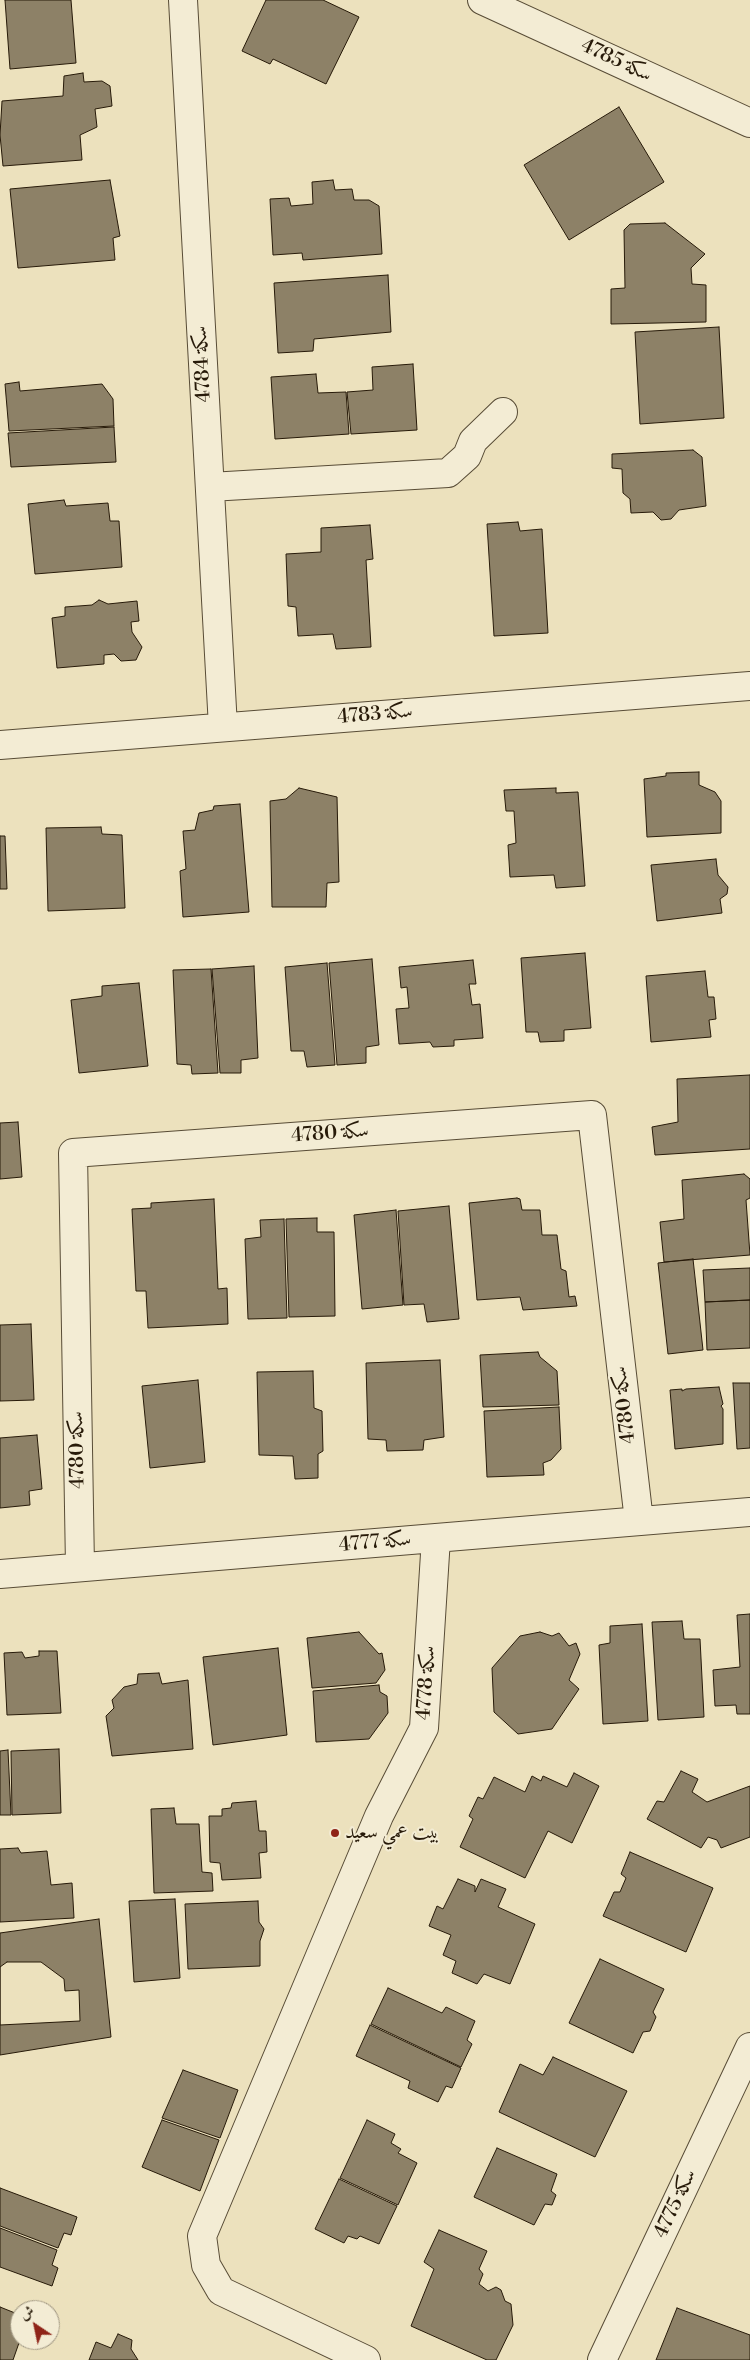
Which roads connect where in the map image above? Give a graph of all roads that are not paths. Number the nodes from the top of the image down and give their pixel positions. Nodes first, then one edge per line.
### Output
1 (183, 0) edge
2 (482, 0) edge
3 (750, 123) edge
4 (503, 412) dead end
5 (210, 487) junction
6 (750, 686) edge
7 (223, 727) junction
8 (0, 745) edge
9 (750, 1512) edge
10 (639, 1522) junction
11 (436, 1538) junction
12 (80, 1567) junction
13 (0, 1574) edge
14 (750, 2047) edge
15 (366, 2360) edge
16 (602, 2360) edge

1 - 5 street, سكة 4784
2 - 3 street, سكة 4785
4 - 5 street
5 - 7 street, سكة 4784
6 - 7 street, سكة 4783
7 - 8 street, سكة 4783
9 - 10 street, سكة 4777
10 - 11 street, سكة 4777
10 - 12 street, سكة 4780
11 - 12 street, سكة 4777
11 - 15 street, سكة 4778
12 - 13 street, سكة 4777
14 - 16 street, سكة 4775

